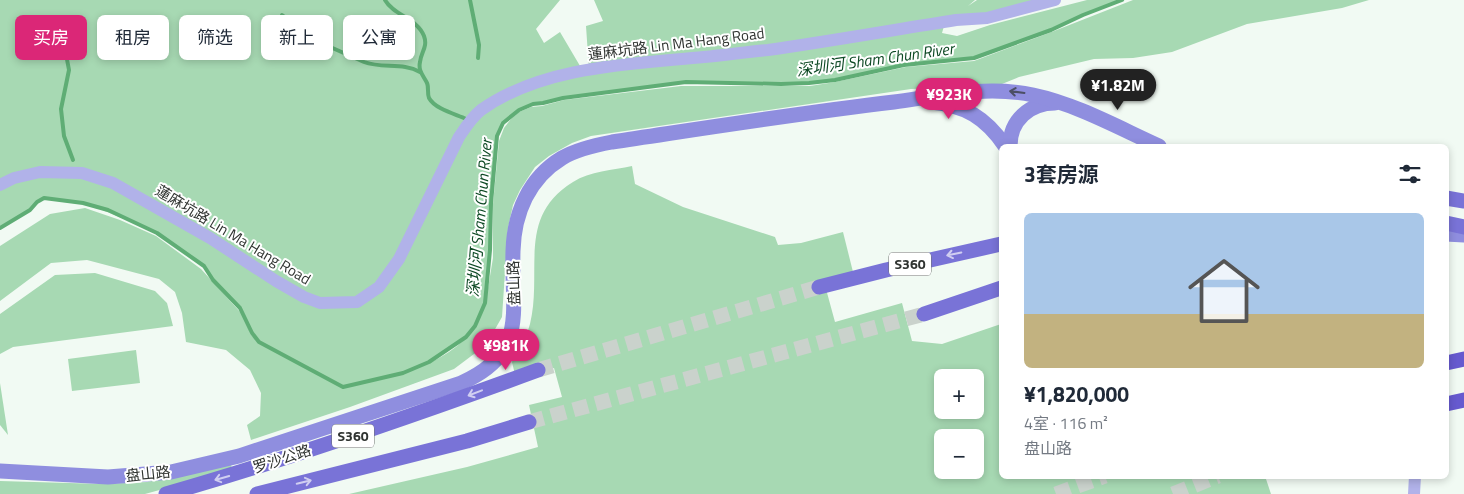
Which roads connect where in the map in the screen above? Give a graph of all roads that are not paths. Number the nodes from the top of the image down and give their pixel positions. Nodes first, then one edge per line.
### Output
1 (1055, 0) edge
2 (892, 102) junction
3 (1064, 103) junction
4 (1004, 144) edge
5 (1010, 144) edge
6 (1155, 144) edge
7 (0, 185) edge
8 (1449, 198) edge
9 (1464, 201) edge
10 (1449, 224) edge
11 (1464, 227) edge
12 (1449, 234) edge
13 (1464, 235) edge
14 (999, 244) edge
15 (819, 286) tunnel mouth
16 (999, 289) edge
17 (924, 314) tunnel mouth
18 (1464, 359) edge
19 (1449, 362) edge
20 (538, 370) tunnel mouth
21 (1464, 400) edge
22 (1449, 403) edge
23 (530, 422) tunnel mouth
24 (0, 471) edge
25 (1415, 479) edge
26 (166, 494) edge
27 (257, 494) edge
28 (1414, 494) edge

1 - 7 street, 蓮麻坑路 Lin Ma Hang Road
3 -> 2 main road, 盘山路
2 - 4 main road, 盘山路
2 - 24 main road, 盘山路
3 - 5 main road
3 - 6 main road, 盘山路
8 - 9 main road
10 - 11 main road
12 - 13 main road
14 -> 15 main road, S360
16 - 17 main road
18 - 19 highway
20 -> 26 main road, 罗沙公路 / S360
21 - 22 highway
27 -> 23 main road, 罗沙公路 / S360
25 - 28 street

